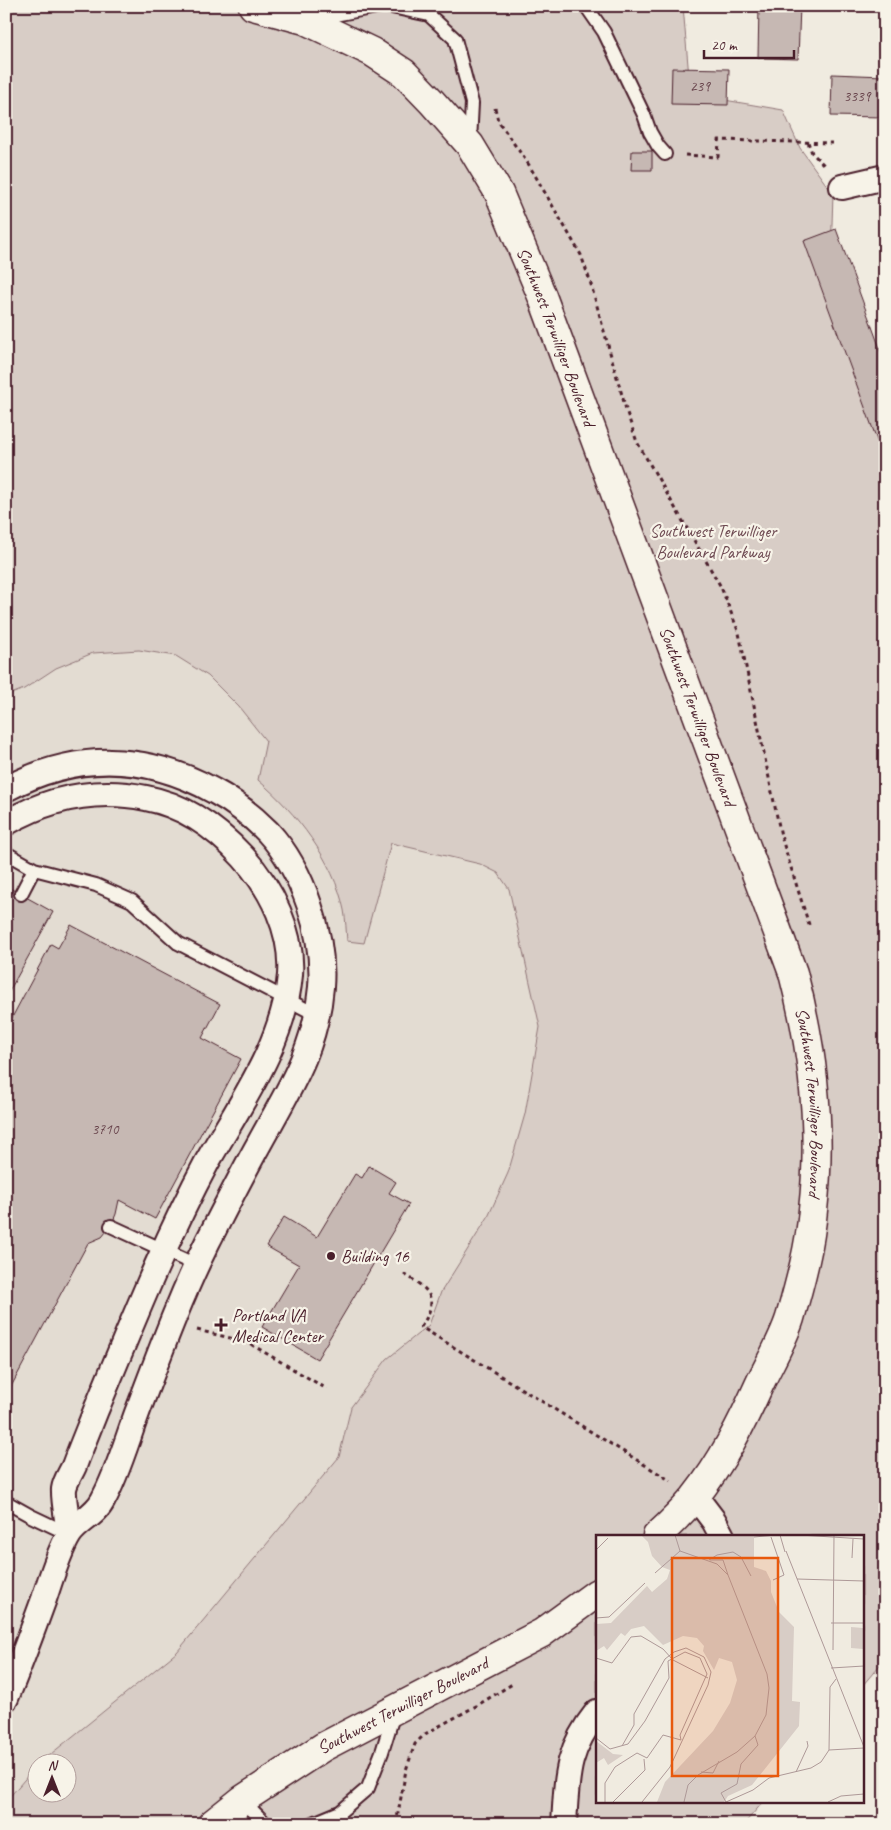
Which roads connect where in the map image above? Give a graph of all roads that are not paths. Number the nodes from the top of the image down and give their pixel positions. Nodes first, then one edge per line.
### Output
1 (253, 6) edge
2 (382, 6) edge
3 (387, 6) edge
4 (586, 6) edge
5 (314, 13) edge
6 (470, 145) junction
7 (665, 154) road end
8 (885, 177) edge
9 (842, 187) dead end
10 (6, 789) edge
11 (8, 822) edge
12 (6, 853) edge
13 (34, 868) junction
14 (21, 894) dead end
15 (285, 1000) junction
16 (317, 1016) junction
17 (111, 1226) dead end
18 (163, 1249) junction
19 (196, 1265) junction
20 (695, 1496) junction
21 (6, 1502) edge
22 (69, 1534) junction
23 (658, 1535) edge
24 (721, 1535) edge
25 (596, 1594) edge
26 (6, 1698) edge
27 (394, 1710) junction
28 (596, 1714) edge
29 (242, 1800) junction
30 (212, 1824) edge
31 (270, 1824) edge
32 (311, 1824) edge
33 (564, 1824) edge

1 - 5 main road, Southwest Terwilliger Boulevard
2 - 5 lane
3 - 6 lane
4 - 7 lane
5 - 6 main road, Southwest Terwilliger Boulevard
6 - 20 main road, Southwest Terwilliger Boulevard
8 - 9 street
10 - 16 street
11 - 15 street
12 - 13 lane
13 - 14 lane
13 - 15 lane
15 - 16 lane
15 - 18 street
16 - 19 street
17 - 18 lane
18 - 19 lane
18 - 22 street
19 - 22 street
20 - 23 main road, Southwest Terwilliger Boulevard
20 - 24 street
21 - 22 lane
22 - 26 street
25 - 27 main road, Southwest Terwilliger Boulevard
27 - 29 main road, Southwest Terwilliger Boulevard
27 - 32 lane
28 - 33 street
29 - 30 main road, Southwest Terwilliger Boulevard
29 - 31 lane

